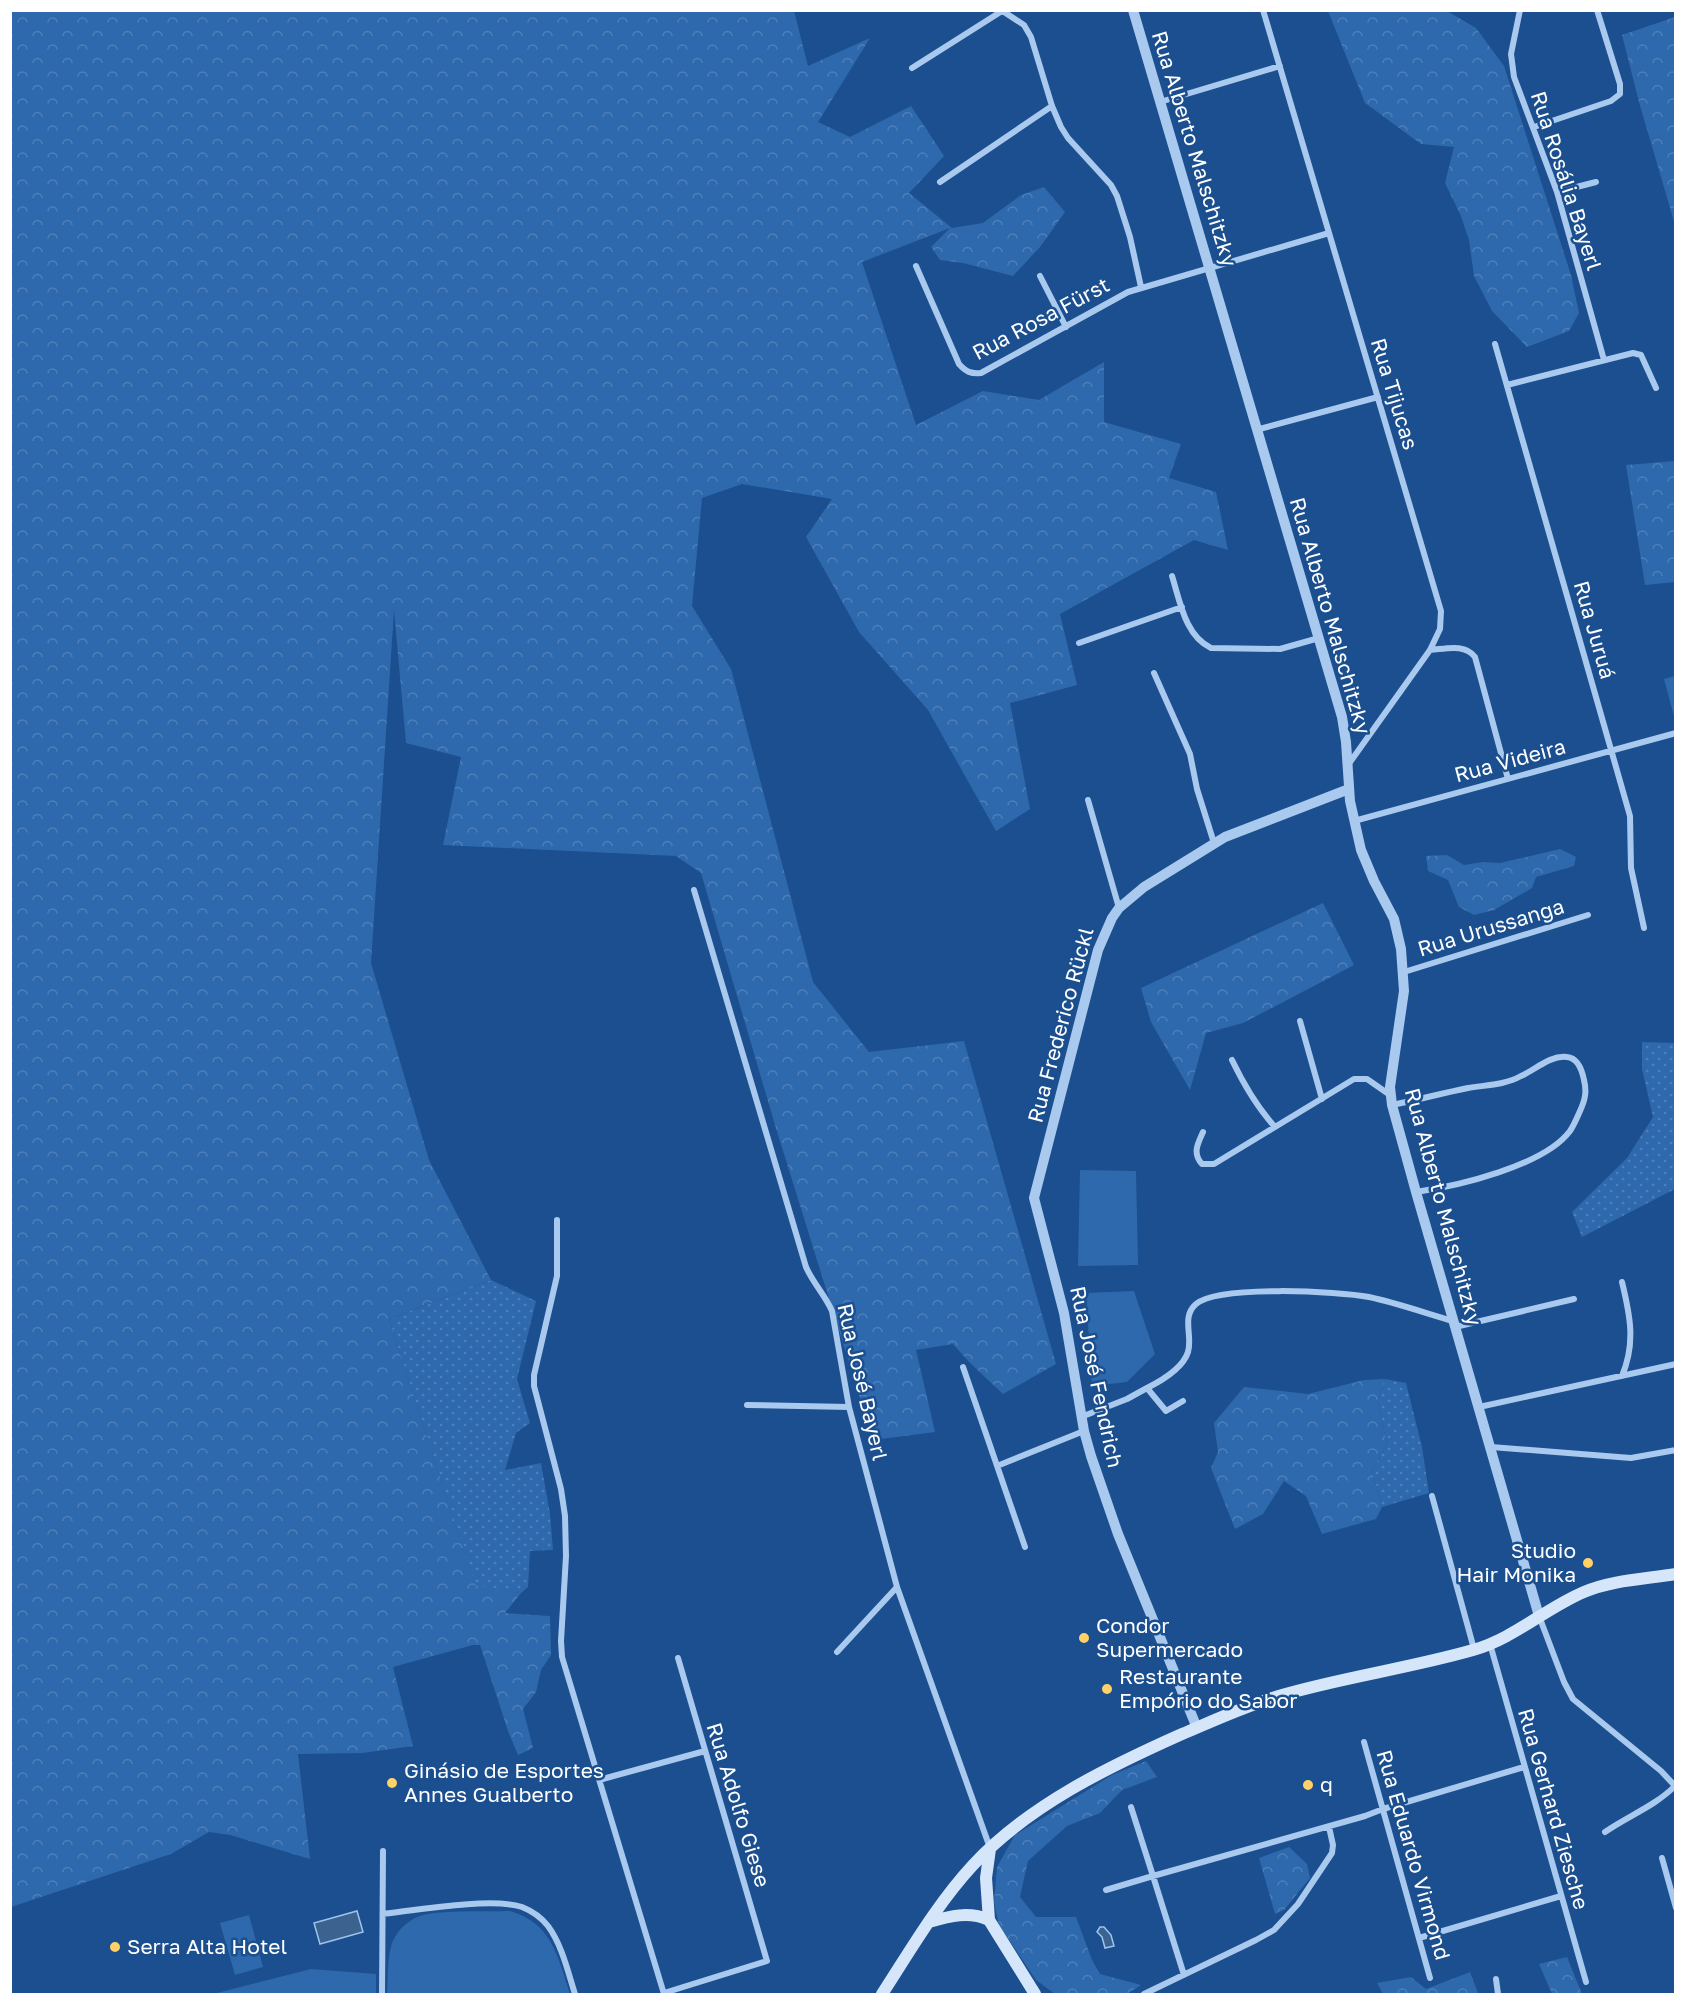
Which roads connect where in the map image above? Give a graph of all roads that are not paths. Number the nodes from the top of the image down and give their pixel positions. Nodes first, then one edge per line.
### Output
1 (1132, 10) edge
2 (1263, 10) edge
3 (1520, 10) edge
4 (1597, 10) edge
5 (1001, 11) edge
6 (1280, 66) junction
7 (912, 68) dead end
8 (1160, 102) junction
9 (1052, 106) junction
10 (1534, 127) junction
11 (940, 182) dead end
12 (1596, 182) dead end
13 (1557, 192) junction
14 (1329, 233) junction
15 (916, 266) dead end
16 (1209, 269) junction
17 (1040, 276) dead end
18 (1141, 287) junction
19 (1066, 327) junction
20 (1495, 344) dead end
21 (1604, 360) junction
22 (1507, 385) junction
23 (1656, 388) dead end
24 (1378, 397) junction
25 (1256, 430) junction
26 (1172, 576) dead end
27 (1182, 607) junction
28 (1319, 638) junction
29 (1079, 643) dead end
30 (1430, 650) junction
31 (1154, 673) dead end
32 (1676, 733) edge
33 (1612, 751) junction
34 (1348, 766) junction
35 (1508, 779) junction
36 (1348, 789) junction
37 (1088, 800) dead end
38 (1354, 821) junction
39 (1214, 843) junction
40 (694, 890) dead end
41 (1119, 908) junction
42 (1588, 915) dead end
43 (1644, 928) dead end
44 (1404, 972) junction
45 (1300, 1021) dead end
46 (1232, 1060) dead end
47 (1322, 1099) junction
48 (1391, 1100) junction
49 (1275, 1128) junction
50 (1203, 1132) dead end
51 (1416, 1192) junction
52 (1034, 1198) joint
53 (556, 1220) dead end
54 (1622, 1282) dead end
55 (1574, 1299) dead end
56 (1454, 1324) junction
57 (1676, 1364) edge
58 (963, 1367) dead end
59 (1622, 1376) junction
60 (1147, 1388) junction
61 (1184, 1401) dead end
62 (747, 1405) dead end
63 (849, 1407) junction
64 (1479, 1407) junction
65 (1081, 1417) junction
66 (1084, 1431) junction
67 (1491, 1447) junction
68 (1676, 1450) edge
69 (997, 1466) junction
70 (1432, 1496) dead end
71 (1025, 1547) dead end
72 (1676, 1574) edge
73 (897, 1587) junction
74 (1539, 1616) junction
75 (1490, 1644) junction
76 (1475, 1650) junction
77 (837, 1652) dead end
78 (678, 1658) dead end
79 (1197, 1728) junction
80 (1364, 1742) dead end
81 (705, 1751) junction
82 (1524, 1767) junction
83 (599, 1780) junction
84 (1675, 1786) edge
85 (1131, 1808) dead end
86 (1383, 1809) junction
87 (1329, 1827) junction
88 (1605, 1832) dead end
89 (990, 1849) junction
90 (384, 1851) dead end
91 (1662, 1858) dead end
92 (1154, 1876) junction
93 (1106, 1890) dead end
94 (1561, 1896) junction
95 (1676, 1908) edge
96 (384, 1914) junction
97 (989, 1920) junction
98 (929, 1922) junction
99 (1419, 1938) junction
100 (1184, 1975) junction
101 (1430, 1978) dead end
102 (1496, 1978) dead end
103 (1586, 1982) dead end
104 (1032, 1989) edge
105 (664, 1994) edge
106 (382, 1995) edge
107 (575, 1995) edge
108 (882, 1995) edge
109 (1043, 1995) edge
110 (1144, 1995) edge
111 (1498, 1995) edge

1 - 8 street, Rua Alberto Malschitzky
2 - 6 street, Rua Tijucas
3 - 10 street, Rua Rosália Bayerl
4 - 10 street
5 - 7 street
5 - 9 street
6 - 8 street
6 - 14 street, Rua Tijucas
8 - 16 street, Rua Alberto Malschitzky
9 - 11 street
9 - 18 street
10 - 13 street, Rua Rosália Bayerl
12 - 13 street
13 - 21 street, Rua Rosália Bayerl
14 - 16 street, Rua Rosa Fürst
14 - 24 street, Rua Tijucas
15 - 19 street, Rua Rosa Fürst
16 - 18 street, Rua Rosa Fürst
16 - 25 street, Rua Alberto Malschitzky
17 - 19 street
18 - 19 street, Rua Rosa Fürst
20 - 22 street, Rua Juruá
21 - 22 street
21 - 23 street
22 - 33 street, Rua Juruá
24 - 25 street
24 - 30 street, Rua Tijucas
25 - 28 street, Rua Alberto Malschitzky
26 - 27 street
27 - 28 street
27 - 29 street
28 - 34 street, Rua Alberto Malschitzky
30 - 34 street, Rua Tijucas
30 - 35 street
31 - 39 street
32 - 33 street, Rua Videira
33 - 35 street, Rua Videira
33 - 43 street, Rua Juruá
34 - 36 street, Rua Alberto Malschitzky
35 - 38 street, Rua Videira
36 - 38 street, Rua Alberto Malschitzky
36 - 39 street, Rua Frederico Rückl
37 - 41 street
38 - 44 street, Rua Alberto Malschitzky
39 - 41 street, Rua Frederico Rückl
40 - 63 street, Rua José Bayerl
41 - 52 street, Rua Frederico Rückl
42 - 44 street, Rua Urussanga
44 - 48 street, Rua Alberto Malschitzky
45 - 47 street
46 - 49 street
47 - 48 street
47 - 49 street
48 - 51 street, Rua Alberto Malschitzky
48 - 51 street
49 - 50 street
51 - 56 street, Rua Alberto Malschitzky
52 - 65 street, Rua José Fendrich
53 - 83 street
54 - 59 street
55 - 56 street
56 - 60 street
56 - 64 street, Rua Alberto Malschitzky
57 - 59 street
58 - 69 street
59 - 64 street
60 - 61 street
60 - 65 street
62 - 63 street
63 - 73 street, Rua José Bayerl
64 - 67 street, Rua Alberto Malschitzky
65 - 66 street, Rua José Fendrich
66 - 69 street
66 - 79 street, Rua José Fendrich
67 - 68 street
67 - 74 street, Rua Alberto Malschitzky
69 - 71 street
70 - 76 street
72 - 74 main road
73 - 77 street
73 - 89 street, Rua José Bayerl
74 - 75 main road
74 - 84 street
75 - 76 main road
75 - 82 street, Rua Gerhard Ziesche
76 - 79 main road
78 - 81 street, Rua Adolfo Giese
79 - 89 main road
80 - 86 street, Rua Eduardo Virmond
81 - 83 street
81 - 105 street, Rua Adolfo Giese
82 - 86 street
82 - 94 street, Rua Gerhard Ziesche
83 - 105 street
84 - 88 street
85 - 92 street
86 - 87 street
86 - 99 street, Rua Eduardo Virmond
87 - 92 street
87 - 100 street
89 - 97 main road
89 - 98 main road
90 - 96 street
91 - 95 street
92 - 93 street
92 - 100 street
94 - 99 street
94 - 103 street, Rua Gerhard Ziesche
96 - 106 street
96 - 107 street
97 - 98 main road
97 - 104 main road
98 - 108 main road
99 - 101 street, Rua Eduardo Virmond
100 - 110 street
102 - 111 street
104 - 109 main road

